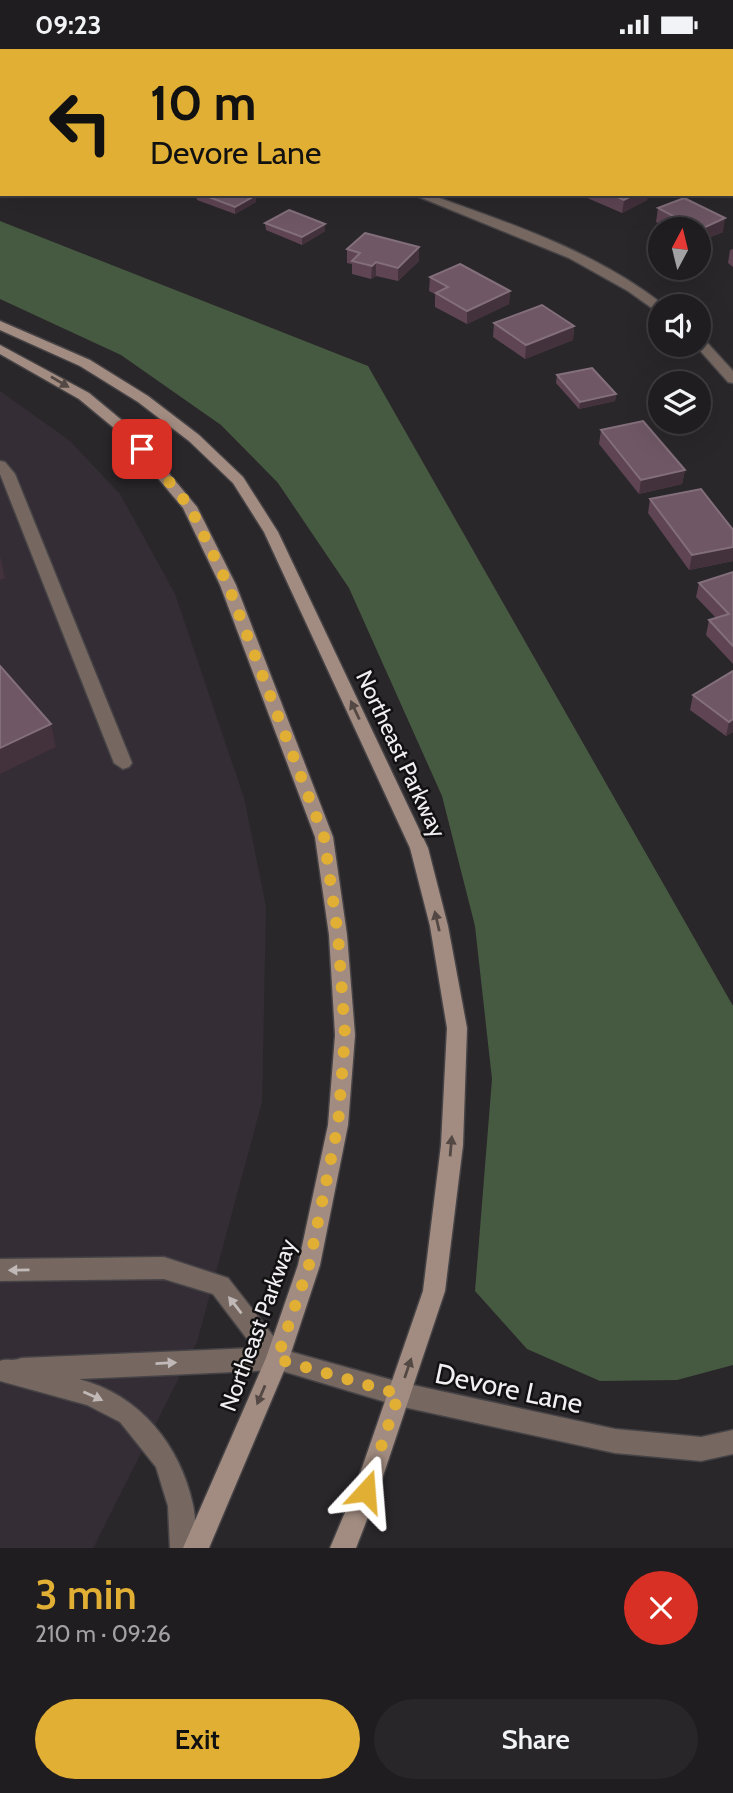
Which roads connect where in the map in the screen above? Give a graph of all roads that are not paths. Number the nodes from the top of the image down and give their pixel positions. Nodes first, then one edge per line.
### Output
1 (423, 196) edge
2 (648, 301) edge
3 (0, 325) edge
4 (0, 349) edge
5 (711, 354) edge
6 (733, 379) edge
7 (0, 465) edge
8 (123, 764) dead end
9 (0, 1270) edge
10 (277, 1359) junction
11 (2, 1371) edge
12 (399, 1394) junction
13 (733, 1442) edge
14 (183, 1548) edge
15 (196, 1548) edge
16 (343, 1548) edge

1 - 2 street
12 -> 3 street, Northeast Parkway
4 -> 10 street, Northeast Parkway
5 - 6 street
7 - 8 street
10 -> 9 street
11 -> 10 street, Devore Lane
10 - 12 street, Devore Lane
10 -> 15 street, Northeast Parkway
11 -> 14 street
12 - 13 street, Devore Lane
12 - 16 street, Northeast Parkway

